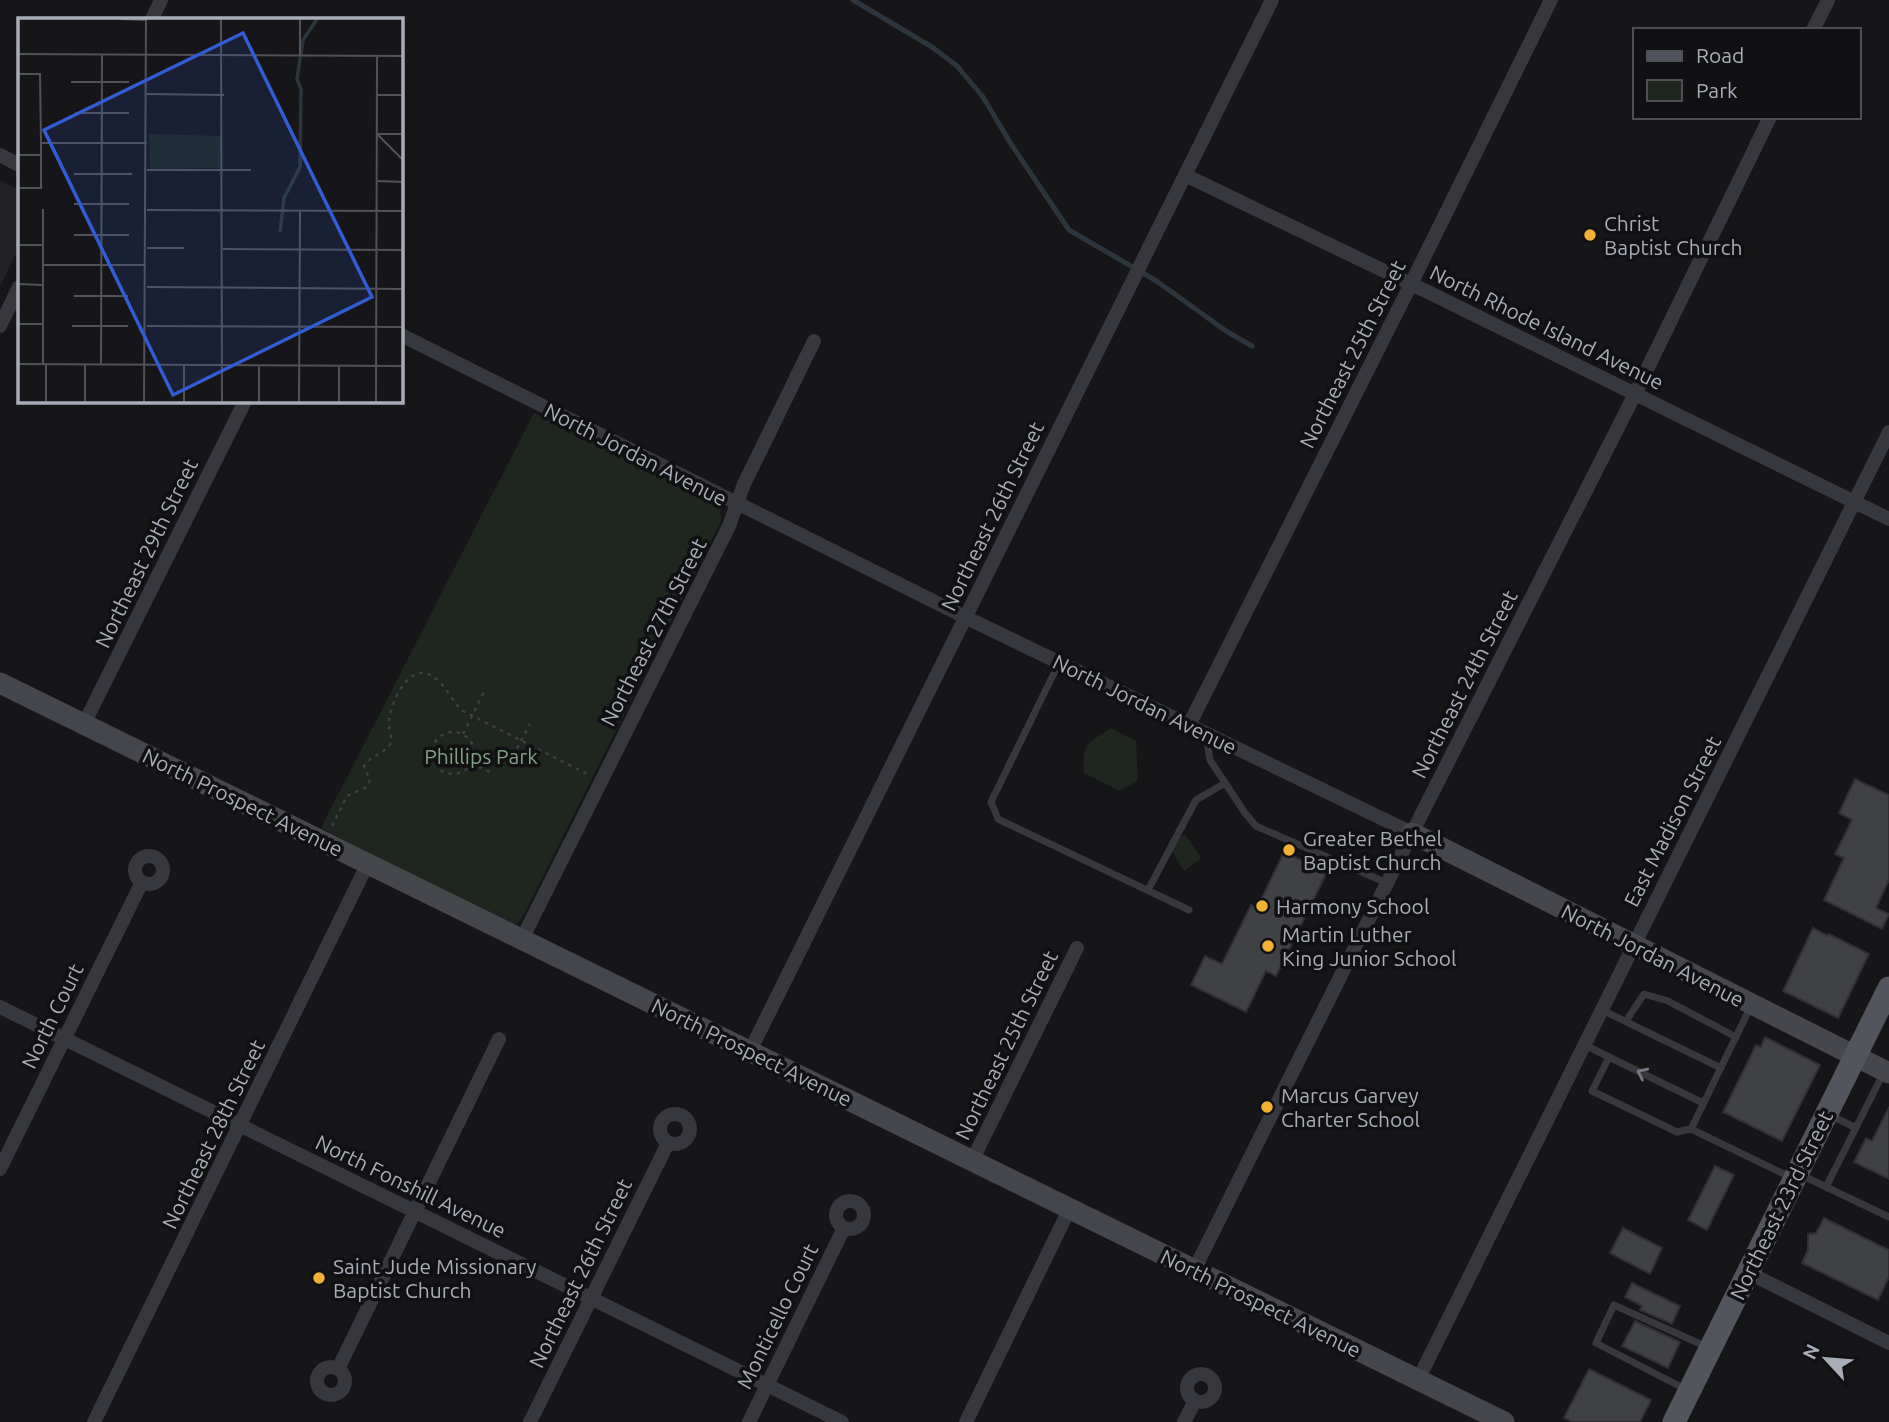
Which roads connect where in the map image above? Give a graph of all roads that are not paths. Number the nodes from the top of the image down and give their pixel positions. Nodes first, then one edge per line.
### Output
1 (161, 0) edge
2 (1272, 0) edge
3 (1551, 0) edge
4 (1828, 0) edge
5 (152, 18) edge
6 (1814, 28) edge
7 (1769, 119) edge
8 (0, 155) edge
9 (18, 164) edge
10 (1185, 175) junction
11 (1411, 284) junction
12 (18, 289) edge
13 (0, 326) edge
14 (402, 336) edge
15 (814, 341) dead end
16 (1634, 394) junction
17 (245, 402) edge
18 (1889, 432) edge
19 (1855, 502) junction
20 (737, 504) junction
21 (1889, 519) edge
22 (965, 617) junction
23 (1059, 662) junction
24 (0, 683) edge
25 (84, 724) junction
26 (1189, 725) junction
27 (1206, 733) junction
28 (1225, 783) junction
29 (1412, 833) junction
30 (368, 863) junction
31 (142, 882) dead end
32 (1387, 883) junction
33 (1149, 890) junction
34 (1189, 910) dead end
35 (522, 939) junction
36 (1633, 946) junction
37 (1077, 948) dead end
38 (1889, 988) edge
39 (1752, 1005) junction
40 (0, 1007) edge
41 (1602, 1009) junction
42 (1626, 1021) junction
43 (1736, 1037) junction
44 (64, 1039) junction
45 (499, 1039) dead end
46 (1584, 1044) junction
47 (750, 1051) junction
48 (1855, 1056) junction
49 (1609, 1057) junction
50 (1721, 1068) junction
51 (1887, 1072) edge
52 (1703, 1103) junction
53 (1827, 1113) junction
54 (240, 1126) junction
55 (1856, 1128) junction
56 (1691, 1129) junction
57 (668, 1143) dead end
58 (972, 1161) junction
59 (0, 1168) edge
60 (1796, 1176) junction
61 (1826, 1187) junction
62 (1069, 1210) junction
63 (415, 1212) junction
64 (1889, 1217) edge
65 (844, 1228) dead end
66 (1194, 1270) junction
67 (1747, 1272) junction
68 (591, 1298) junction
69 (1889, 1343) edge
70 (1710, 1349) junction
71 (338, 1368) dead end
72 (1418, 1380) junction
73 (767, 1385) junction
74 (1689, 1391) junction
75 (1195, 1401) dead end
76 (94, 1422) edge
77 (530, 1422) edge
78 (749, 1422) edge
79 (842, 1422) edge
80 (966, 1422) edge
81 (1184, 1422) edge
82 (1504, 1422) edge
83 (1674, 1422) edge

1 - 5 street
2 - 10 street, Northeast 26th Street
3 - 11 street, Northeast 25th Street
4 - 6 street
7 - 16 street, Northeast 24th Street
8 - 9 street
10 - 11 street, North Rhode Island Avenue
10 - 22 street, Northeast 26th Street
11 - 16 street, North Rhode Island Avenue
11 - 26 street, Northeast 25th Street
12 - 13 street
14 - 20 street, North Jordan Avenue
15 - 20 street, Northeast 27th Street
16 - 19 street, North Rhode Island Avenue
16 - 29 street, Northeast 24th Street
17 - 25 street, Northeast 29th Street
18 - 19 street, East Madison Street
19 - 21 street, North Rhode Island Avenue
19 - 36 street, East Madison Street
20 - 22 street, North Jordan Avenue
20 - 35 street, Northeast 27th Street
22 - 23 street, North Jordan Avenue
22 - 47 street, Northeast 26th Street
23 - 26 street, North Jordan Avenue
23 - 33 lane
24 - 25 street, North Prospect Avenue
25 - 30 street, North Prospect Avenue
26 - 27 street, North Jordan Avenue
27 - 28 lane
27 - 29 street, North Jordan Avenue
28 - 32 lane
28 - 33 lane
29 - 32 street, Northeast 24th Street
29 - 36 street, North Jordan Avenue
30 - 35 street, North Prospect Avenue
30 - 54 street, Northeast 28th Street
31 - 44 street, North Court
32 - 66 street, Northeast 24th Street
33 - 34 lane
35 - 47 street, North Prospect Avenue
36 - 39 street, North Jordan Avenue
36 - 41 street, East Madison Street
37 - 58 street, Northeast 25th Street
38 - 48 main road, Northeast 23rd Street
39 - 43 lane
39 - 48 street, North Jordan Avenue
40 - 44 street, North Fonshill Avenue
41 - 42 lane
41 - 46 street, East Madison Street
42 - 43 lane
42 - 50 lane
43 - 50 lane
44 - 54 street, North Fonshill Avenue
44 - 59 street, North Court
45 - 63 street
46 - 49 lane
46 - 72 street, East Madison Street
47 - 58 street, North Prospect Avenue
48 - 51 street, North Jordan Avenue
48 - 53 main road, Northeast 23rd Street
52 -> 49 lane
49 - 56 lane
50 - 52 lane
51 - 55 lane
52 - 56 lane
53 - 55 lane
53 - 60 main road, Northeast 23rd Street
54 - 63 street, North Fonshill Avenue
54 - 76 street, Northeast 28th Street
55 - 61 lane
56 - 60 lane
57 - 68 street, Northeast 26th Street
58 - 62 street, North Prospect Avenue
60 - 61 lane
60 - 67 main road, Northeast 23rd Street
61 - 64 lane
62 - 66 street, North Prospect Avenue
62 - 80 street
63 - 68 street, North Fonshill Avenue
63 - 71 street
65 - 73 street, Monticello Court
66 - 72 street, North Prospect Avenue
67 - 69 street
67 - 70 main road, Northeast 23rd Street
68 - 73 street, North Fonshill Avenue
68 - 77 street, Northeast 26th Street
70 - 74 main road, Northeast 23rd Street
70 - 74 lane
72 - 82 street, North Prospect Avenue
73 - 78 street, Monticello Court
73 - 79 street, North Fonshill Avenue
74 - 83 main road, Northeast 23rd Street
75 - 81 street

